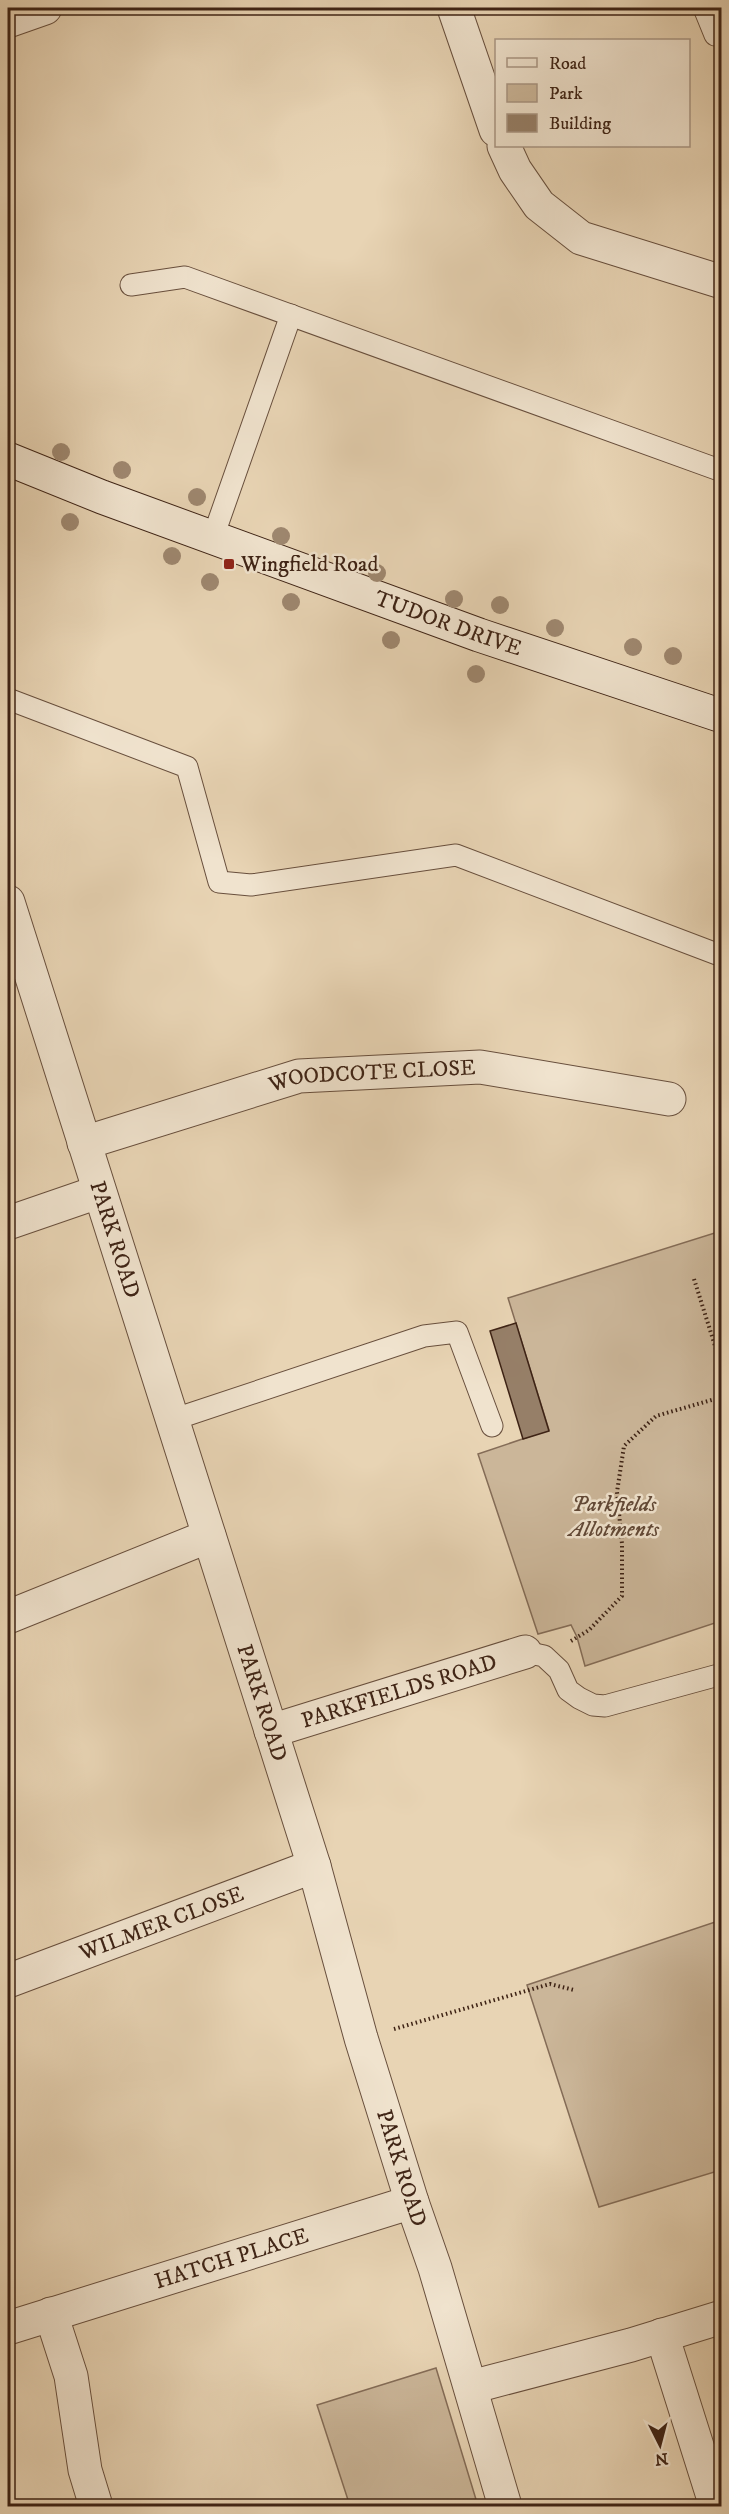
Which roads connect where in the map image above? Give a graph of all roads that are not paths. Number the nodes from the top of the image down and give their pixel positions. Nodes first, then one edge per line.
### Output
1 (45, 8) edge
2 (454, 8) edge
3 (704, 8) edge
4 (8, 21) edge
5 (715, 34) dead end
6 (495, 127) edge
7 (504, 147) edge
8 (722, 282) edge
9 (131, 285) dead end
10 (291, 315) junction
11 (8, 459) edge
12 (722, 471) edge
13 (213, 537) junction
14 (8, 699) edge
15 (722, 716) edge
16 (8, 902) edge
17 (722, 956) edge
18 (20, 983) edge
19 (669, 1100) dead end
20 (84, 1143) junction
21 (98, 1192) junction
22 (8, 1223) edge
23 (172, 1420) junction
24 (492, 1426) dead end
25 (209, 1536) junction
26 (8, 1617) edge
27 (535, 1654) joint
28 (722, 1674) edge
29 (270, 1731) junction
30 (314, 1866) junction
31 (8, 1981) edge
32 (412, 2202) junction
33 (51, 2314) junction
34 (722, 2317) edge
35 (8, 2328) edge
36 (662, 2336) junction
37 (471, 2387) junction
38 (96, 2506) edge
39 (505, 2506) edge
40 (716, 2506) edge

1 - 4 street
2 - 6 street
3 - 5 lane
7 - 8 street
9 - 10 lane
10 - 12 lane
10 - 13 lane
11 - 13 street, TUDOR DRIVE
13 - 15 street, TUDOR DRIVE
14 - 17 lane
16 - 18 street, PARK ROAD
18 - 20 street, PARK ROAD
19 - 20 street, WOODCOTE CLOSE
20 - 21 street, PARK ROAD
21 - 22 street
21 - 23 street, PARK ROAD
23 - 24 lane
23 - 25 street, PARK ROAD
25 - 26 street
25 - 29 street, PARK ROAD
27 - 28 lane
27 - 29 street, PARKFIELDS ROAD
29 - 30 street, PARK ROAD
30 - 31 street, WILMER CLOSE
30 - 32 street, PARK ROAD
32 - 33 street, HATCH PLACE
32 - 37 street, PARK ROAD
33 - 35 street, HATCH PLACE
33 - 38 street
34 - 36 street
36 - 37 street
36 - 40 street
37 - 39 street, PARK ROAD

